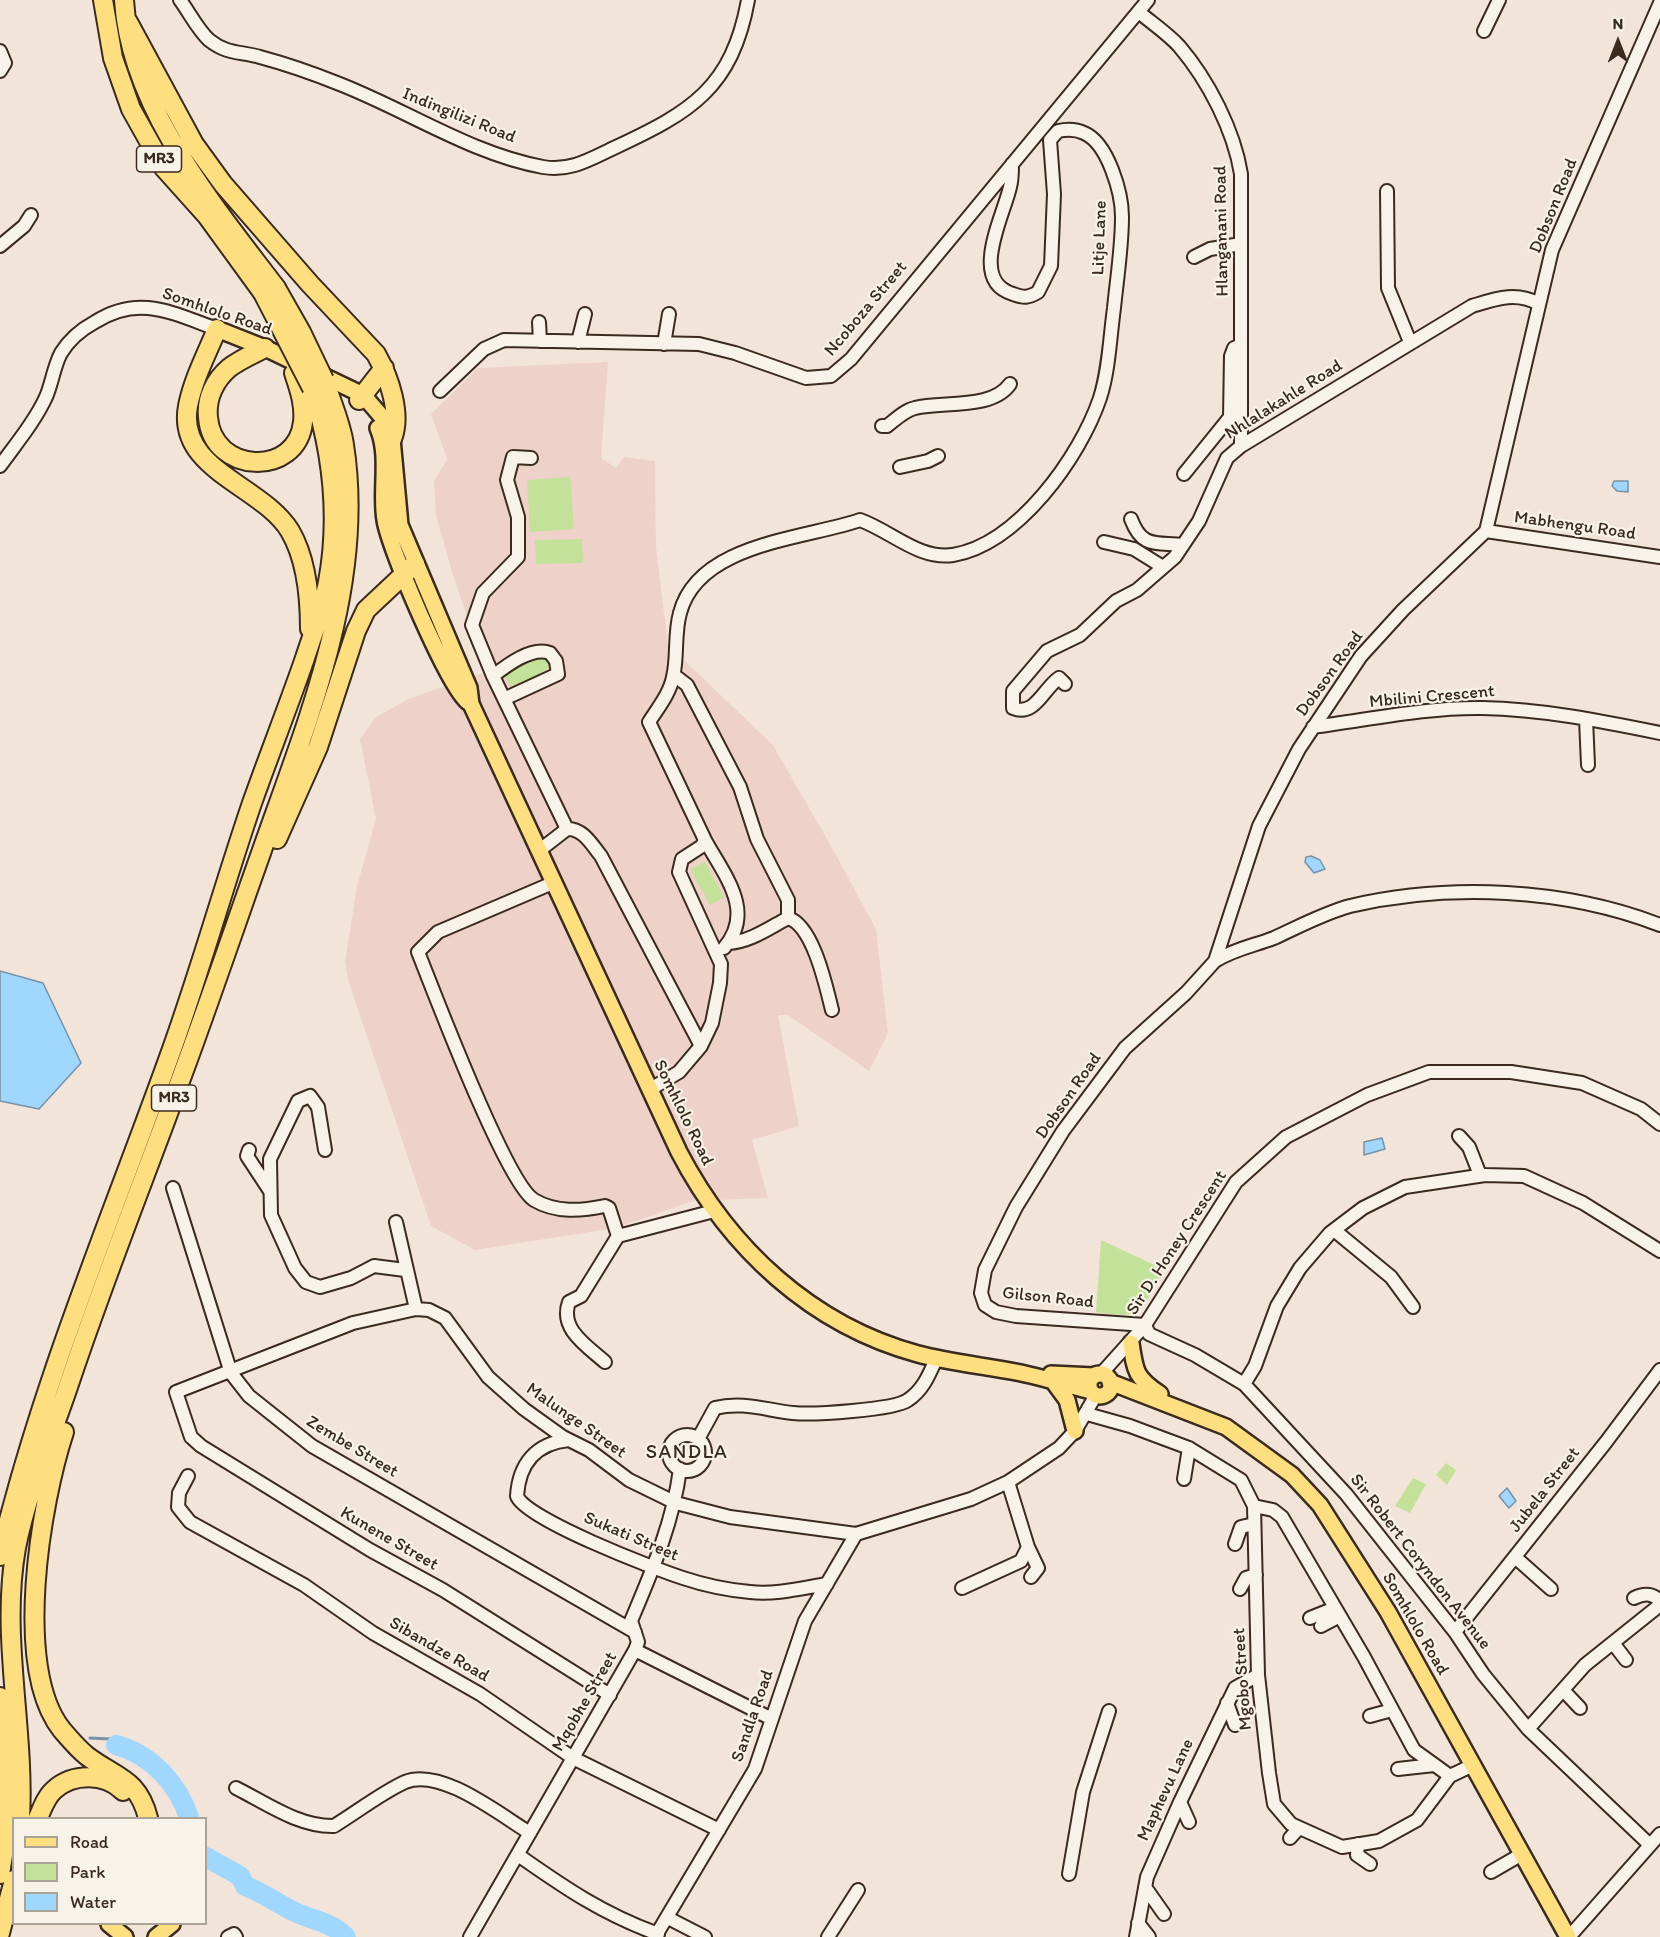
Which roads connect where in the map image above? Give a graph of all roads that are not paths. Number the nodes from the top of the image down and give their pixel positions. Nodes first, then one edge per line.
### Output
1 (103, 0) edge
2 (124, 0) edge
3 (180, 0) edge
4 (748, 0) edge
5 (1147, 0) edge
6 (1499, 0) edge
7 (1660, 3) edge
8 (1140, 13) junction
9 (128, 22) junction
10 (1484, 31) dead end
11 (0, 51) edge
12 (0, 71) edge
13 (1012, 164) junction
14 (1387, 190) dead end
15 (31, 215) dead end
16 (1241, 244) junction
17 (0, 246) edge
18 (1194, 257) dead end
19 (262, 292) junction
20 (1539, 304) junction
21 (585, 314) dead end
22 (669, 314) dead end
23 (539, 322) dead end
24 (217, 329) junction
25 (540, 341) junction
26 (578, 342) junction
27 (1410, 342) junction
28 (664, 344) junction
29 (1241, 345) junction
30 (265, 348) junction
31 (384, 368) junction
32 (318, 384) junction
33 (1010, 384) dead end
34 (440, 391) dead end
35 (359, 396) junction
36 (882, 426) dead end
37 (392, 440) junction
38 (1241, 446) junction
39 (938, 456) dead end
40 (531, 458) dead end
41 (0, 466) edge
42 (900, 467) dead end
43 (1184, 474) dead end
44 (1131, 519) dead end
45 (1486, 531) junction
46 (1104, 542) dead end
47 (1183, 546) junction
48 (1660, 557) edge
49 (1163, 567) junction
50 (409, 570) junction
51 (310, 643) junction
52 (674, 675) junction
53 (493, 676) junction
54 (1065, 684) dead end
55 (506, 698) junction
56 (1586, 719) junction
57 (1313, 728) junction
58 (1660, 733) edge
59 (1588, 765) dead end
60 (567, 829) junction
61 (705, 840) junction
62 (540, 850) junction
63 (555, 882) junction
64 (789, 918) junction
65 (1660, 925) edge
66 (728, 943) junction
67 (225, 955) junction
68 (717, 956) junction
69 (1215, 961) junction
70 (832, 1010) dead end
71 (701, 1046) junction
72 (649, 1090) junction
73 (1660, 1124) edge
74 (1459, 1136) dead end
75 (249, 1150) dead end
76 (326, 1150) dead end
77 (1480, 1175) junction
78 (173, 1188) dead end
79 (271, 1192) junction
80 (714, 1211) junction
81 (396, 1222) dead end
82 (1334, 1230) junction
83 (618, 1236) junction
84 (1660, 1251) edge
85 (405, 1270) junction
86 (985, 1305) joint
87 (1413, 1307) dead end
88 (416, 1309) junction
89 (1145, 1325) junction
90 (85, 1334) junction
91 (1128, 1347) junction
92 (936, 1359) junction
93 (605, 1362) dead end
94 (1660, 1370) edge
95 (231, 1373) junction
96 (1021, 1373) junction
97 (1053, 1381) junction
98 (1101, 1384) junction
99 (1244, 1384) junction
100 (176, 1392) joint
101 (1164, 1401) junction
102 (1087, 1414) junction
103 (1075, 1431) junction
104 (698, 1439) junction
105 (569, 1440) junction
106 (1189, 1448) junction
107 (680, 1469) junction
108 (188, 1476) dead end
109 (1184, 1479) dead end
110 (1008, 1482) junction
111 (676, 1503) junction
112 (1254, 1506) junction
113 (1254, 1524) junction
114 (856, 1534) junction
115 (1235, 1544) dead end
116 (1028, 1547) junction
117 (0, 1557) edge
118 (1515, 1557) junction
119 (654, 1568) junction
120 (1256, 1575) junction
121 (1031, 1577) dead end
122 (827, 1584) junction
123 (962, 1588) dead end
124 (1240, 1588) dead end
125 (1551, 1589) dead end
126 (1634, 1598) dead end
127 (1660, 1600) edge
128 (1660, 1605) edge
129 (1338, 1612) junction
130 (1310, 1618) dead end
131 (1322, 1626) dead end
132 (635, 1632) junction
133 (1455, 1632) junction
134 (1613, 1643) junction
135 (635, 1650) junction
136 (1626, 1660) dead end
137 (1258, 1675) junction
138 (1563, 1690) junction
139 (610, 1695) junction
140 (0, 1698) edge
141 (1227, 1703) junction
142 (1580, 1708) dead end
143 (1392, 1710) junction
144 (1108, 1711) dead end
145 (1370, 1716) dead end
146 (772, 1719) junction
147 (1234, 1725) dead end
148 (1528, 1729) junction
149 (573, 1758) junction
150 (1473, 1765) junction
151 (1434, 1766) junction
152 (1398, 1769) dead end
153 (1450, 1776) junction
154 (236, 1788) dead end
155 (1180, 1802) junction
156 (20, 1817) edge
157 (39, 1817) edge
158 (138, 1817) edge
159 (148, 1817) edge
160 (1189, 1822) dead end
161 (1299, 1828) junction
162 (719, 1830) junction
163 (530, 1833) junction
164 (1660, 1834) edge
165 (3, 1838) edge
166 (1290, 1838) dead end
167 (1358, 1844) junction
168 (1650, 1845) junction
169 (1522, 1854) junction
170 (518, 1855) junction
171 (1370, 1864) dead end
172 (1491, 1872) dead end
173 (1070, 1874) dead end
174 (0, 1875) edge
175 (12, 1885) edge
176 (1145, 1887) junction
177 (12, 1890) edge
178 (858, 1890) dead end
179 (1164, 1914) dead end
180 (668, 1918) junction
181 (1138, 1923) junction
182 (111, 1925) edge
183 (171, 1925) edge
184 (0, 1933) edge
185 (656, 1935) edge
186 (125, 1937) edge
187 (156, 1937) edge
188 (228, 1937) edge
189 (236, 1937) edge
190 (470, 1937) edge
191 (705, 1937) edge
192 (828, 1937) edge
193 (1136, 1937) edge
194 (1149, 1937) edge
195 (1568, 1937) edge

1 - 19 highway, MR3
2 - 9 highway, MR3
3 - 4 street, Indingilizi Road
5 - 8 street, Ncoboza Street
6 - 10 street
7 - 20 street, Dobson Road
8 - 13 street, Ncoboza Street
8 - 16 street, Hlanganani Road
9 - 19 highway, MR3
9 - 31 highway
11 - 12 street
13 - 28 street, Ncoboza Street
13 - 52 street, Litje Lane
14 - 27 street
15 - 17 street
16 - 18 street
16 - 29 street, Hlanganani Road
19 - 30 highway
19 - 32 highway, MR3, bridge
20 - 27 street, Nhlalakahle Road
20 - 45 street, Dobson Road
21 - 26 street
22 - 28 street
23 - 25 street
24 - 30 main road, Somhlolo Road
24 - 41 street, Somhlolo Road
24 - 51 highway
25 - 26 street, Ncoboza Street
25 - 34 street, Ncoboza Street
26 - 28 street, Ncoboza Street
27 - 38 street, Nhlalakahle Road
29 - 38 street, Hlanganani Road
29 - 43 street
30 - 35 main road, Somhlolo Road
31 - 35 highway
31 - 37 highway
32 - 51 highway, MR3
32 - 67 highway, MR3
33 - 36 street
35 - 37 main road, Somhlolo Road
35 - 50 main road, Somhlolo Road
37 - 50 main road, Somhlolo Road
38 - 47 street, Nhlalakahle Road
39 - 42 street
40 - 53 street
44 - 47 street
45 - 48 street, Mabhengu Road
45 - 57 street, Dobson Road
46 - 49 street
47 - 49 street, Nhlalakahle Road
49 - 54 street, Nhlalakahle Road
50 - 62 main road, Somhlolo Road
50 - 67 highway
51 - 117 highway, MR3
52 - 61 street
52 - 64 street
53 - 55 street
53 - 55 street
55 - 60 street
56 - 57 street, Mbilini Crescent
56 - 58 street, Mbilini Crescent
56 - 59 street
57 - 69 street, Dobson Road
60 - 62 street
60 - 71 street
61 - 66 street
61 - 68 street
62 - 63 main road, Somhlolo Road
63 - 72 main road, Somhlolo Road
63 - 83 street
64 - 66 street
64 - 70 street
65 - 69 street
66 - 68 street
67 - 90 highway, MR3
68 - 71 street
69 - 86 street, Dobson Road
71 - 72 street
72 - 80 main road, Somhlolo Road
73 - 89 street, Sir D. Honey Crescent
74 - 77 street
75 - 79 street
76 - 79 street
77 - 82 street
77 - 84 street
78 - 95 street, Zembe Street
79 - 85 street
80 - 83 street
80 - 92 main road, Somhlolo Road
81 - 85 street
82 - 87 street
82 - 99 street
83 - 93 street
85 - 88 street
86 - 89 street, Gilson Road
88 - 95 street, Malunge Street
88 - 105 street, Malunge Street
89 - 91 street, Sir D. Honey Crescent
89 - 99 street, Sir Robert Coryndon Avenue
90 - 156 highway, MR3
90 - 159 highway
91 - 98 street, Sir D. Honey Crescent
91 - 101 main road
92 - 96 main road, Somhlolo Road
92 - 104 street
94 - 118 street, Jubela Street
95 - 100 street, Malunge Street
95 - 132 street, Zembe Street
96 - 97 main road, Somhlolo Road
96 - 98 main road, Somhlolo Road
97 - 98 main road, Somhlolo Road
97 - 103 main road
98 - 101 main road, Somhlolo Road
98 - 102 street, Malunge Street
99 - 133 street, Sir Robert Coryndon Avenue
100 - 139 street, Kunene Street
101 - 150 main road, Somhlolo Road
102 - 103 street, Malunge Street
102 - 106 street, Mgobo Street
103 - 110 street, Malunge Street
104 - 107 street
104 - 107 street
105 - 111 street, Malunge Street
105 - 119 street, Sukati Street
106 - 109 street
106 - 112 street, Mgobo Street
107 - 111 street, Mqobhe Street
108 - 149 street, Sibandze Road
110 - 114 street, Malunge Street
110 - 116 street
111 - 114 street, Malunge Street
111 - 119 street, Mqobhe Street
112 - 113 street, Mgobo Street
112 - 129 street
113 - 115 street
113 - 120 street, Mgobo Street
114 - 122 street, Sandla Road
116 - 121 street
116 - 123 street
118 - 125 street
118 - 133 street, Jubela Street
119 - 122 street, Sukati Street
119 - 132 street, Mqobhe Street
120 - 124 street
120 - 137 street, Mgobo Street
122 - 146 street, Sandla Road
126 - 127 street
128 - 134 street
129 - 130 street
129 - 131 street
129 - 143 street
132 - 135 street, Mqobhe Street
133 - 148 street, Sir Robert Coryndon Avenue
134 - 136 street
134 - 138 street
135 - 139 street, Mqobhe Street
135 - 146 street
137 - 141 street, Maphevu Lane
137 - 161 street, Mgobo Street
138 - 142 street
138 - 148 street
139 - 149 street, Mqobhe Street
140 - 165 highway
141 - 147 street
141 - 155 street, Maphevu Lane
143 - 145 street
143 - 151 street
144 - 173 street
146 - 162 street, Sandla Road
148 - 168 street, Sir Robert Coryndon Avenue
149 - 162 street, Sibandze Road
149 - 163 street, Mqobhe Street
150 - 153 street, Mgobo Street
150 - 169 main road, Somhlolo Road
151 - 152 street
151 - 153 street
153 - 167 street, Mgobo Street
154 - 163 street
155 - 160 street
155 - 176 street, Maphevu Lane
157 - 158 highway
161 - 166 street
161 - 167 street, Mgobo Street
162 - 180 street, Sandla Road
163 - 170 street, Mqobhe Street
164 - 168 street
165 - 174 highway
167 - 171 street
168 - 195 street
169 - 172 street
169 - 195 main road, Somhlolo Road
170 - 185 street
170 - 190 street, Mqobhe Street
174 - 175 main road
176 - 179 street
176 - 181 street, Maphevu Lane
177 - 184 highway
178 - 192 street
180 - 185 street, Sandla Road
180 - 191 street
181 - 193 street, Maphevu Lane
181 - 194 street
182 - 186 main road
183 - 187 main road
188 - 189 street

